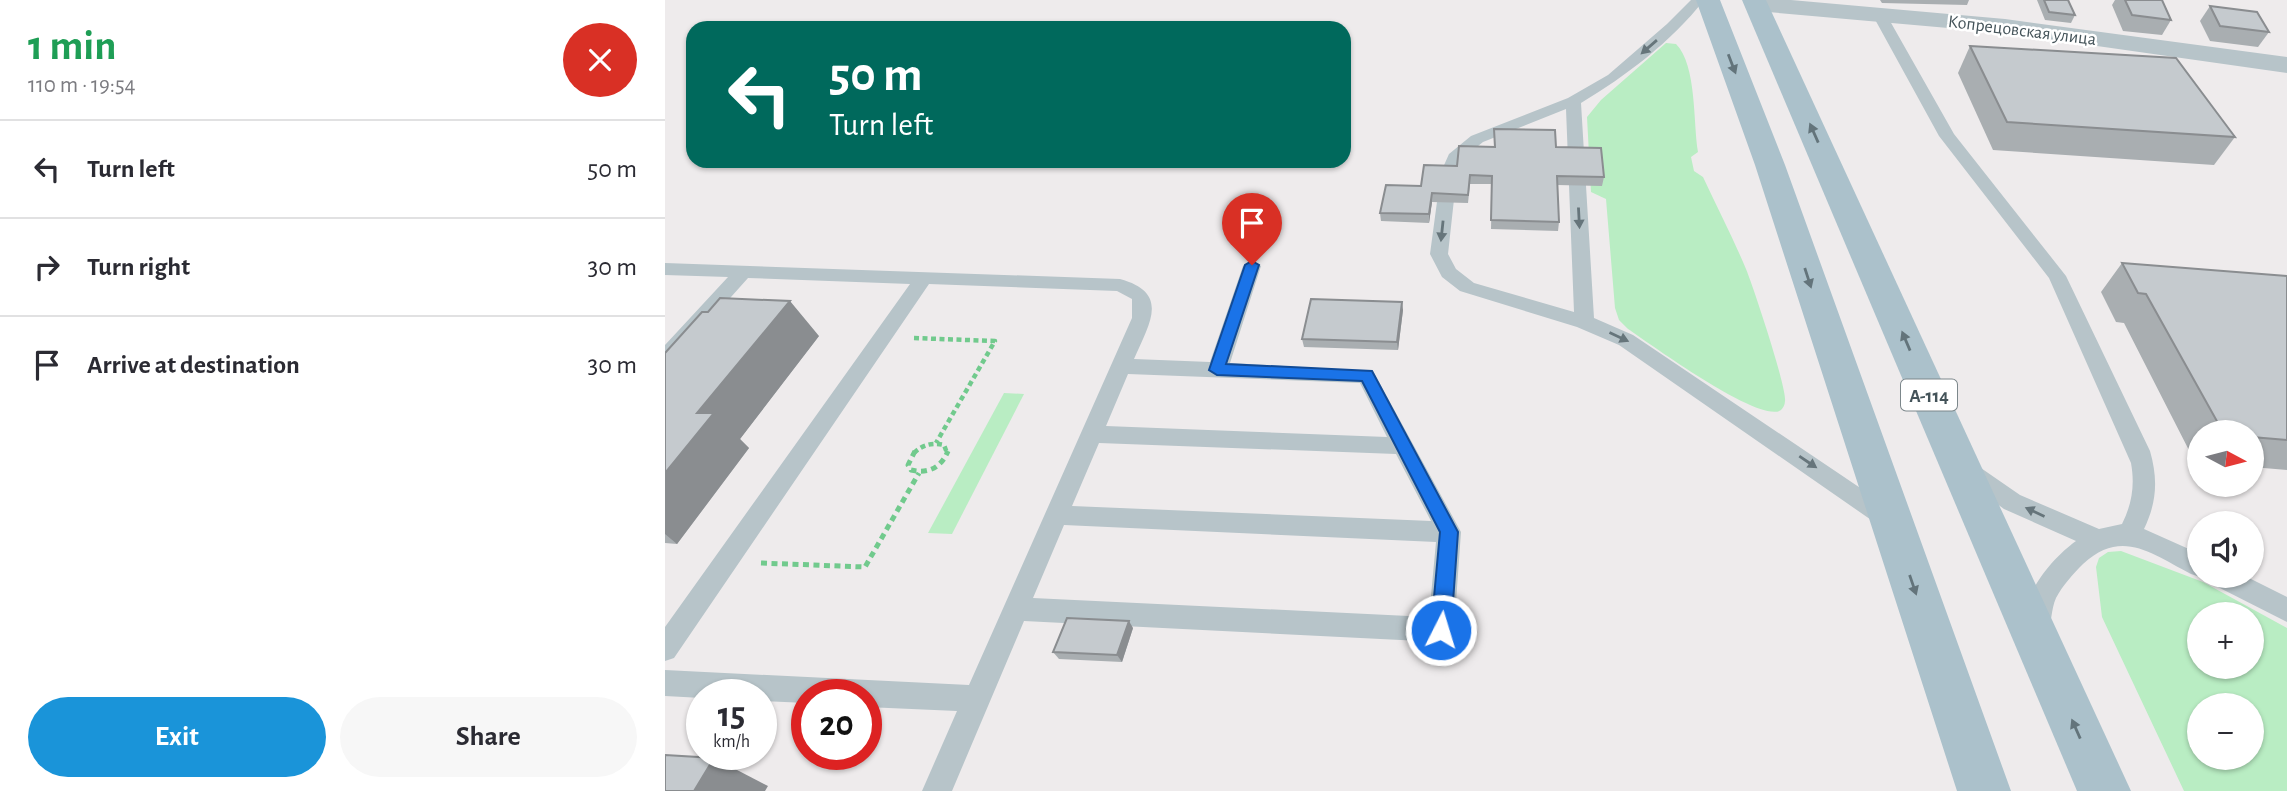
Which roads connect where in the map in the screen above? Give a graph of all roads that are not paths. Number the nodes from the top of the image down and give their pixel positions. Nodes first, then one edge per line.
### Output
1 (1698, 0) edge
2 (1708, 0) edge
3 (1755, 2) edge
4 (1865, 9) edge
5 (2287, 65) edge
6 (1573, 101) junction
7 (1252, 265) dead end
8 (665, 269) edge
9 (743, 272) junction
10 (924, 278) junction
11 (1584, 322) junction
12 (665, 358) edge
13 (1122, 366) junction
14 (1217, 370) junction
15 (1092, 433) junction
16 (1404, 446) junction
17 (1959, 463) junction
18 (1057, 515) junction
19 (1891, 521) junction
20 (1449, 532) junction
21 (2129, 534) junction
22 (2097, 540) junction
23 (2187, 560) edge
24 (2244, 588) edge
25 (1016, 609) junction
26 (2287, 610) edge
27 (669, 637) edge
28 (2036, 638) junction
29 (665, 682) edge
30 (977, 699) junction
31 (937, 791) edge
32 (1984, 791) edge
33 (2104, 791) edge

1 -> 6 lane
2 -> 19 main road
3 - 4 street, Копрецовская улица
17 -> 3 main road, А-114
4 - 5 street, Копрецовская улица
4 - 21 lane
6 -> 11 lane
6 -> 11 lane
7 - 14 lane
8 - 9 lane
9 - 10 lane
9 - 12 lane
10 - 13 lane
10 - 27 lane
11 -> 19 lane
13 - 14 lane
13 - 15 lane
14 - 16 lane
15 - 16 lane
15 - 18 lane
16 - 20 lane
22 -> 17 lane
17 - 28 main road, А-114
18 - 20 lane
18 - 25 lane
19 -> 32 main road
20 - 25 lane
21 - 22 lane
21 - 23 lane
22 - 28 lane
24 - 26 lane
25 - 30 lane
33 -> 28 main road, А-114
29 - 30 lane
30 - 31 lane

